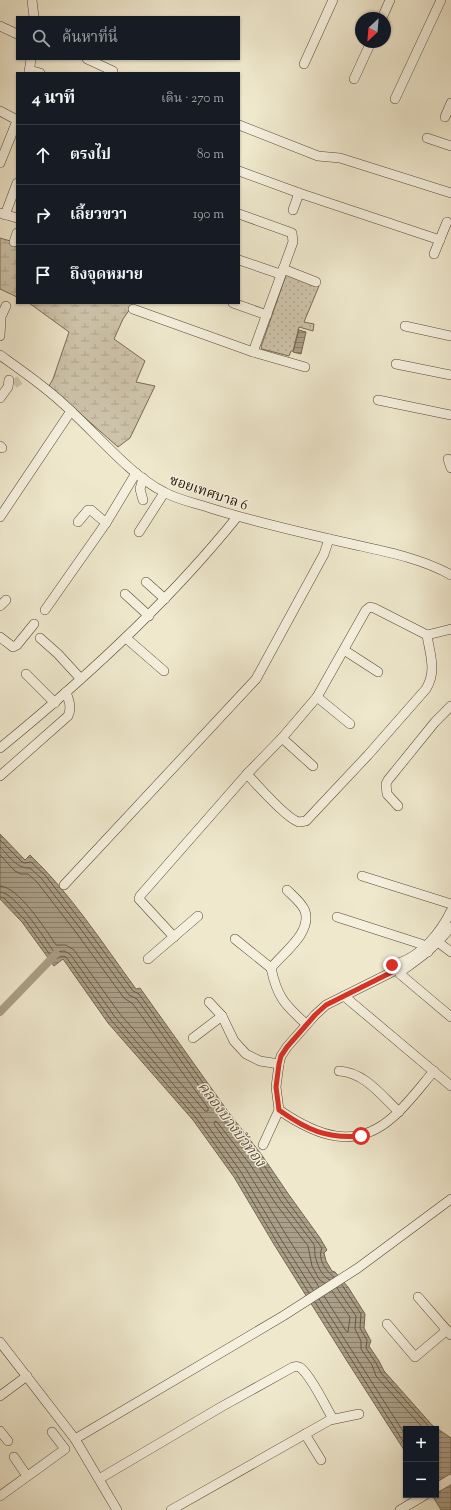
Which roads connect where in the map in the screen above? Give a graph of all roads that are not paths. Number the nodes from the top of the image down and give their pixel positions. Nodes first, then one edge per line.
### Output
1 (32, 0) edge
2 (333, 0) edge
3 (390, 0) edge
4 (441, 0) edge
5 (385, 12) edge
6 (34, 16) edge
7 (0, 26) edge
8 (16, 34) edge
9 (368, 48) edge
10 (31, 60) edge
11 (89, 60) edge
12 (304, 64) dead end
13 (29, 71) edge
14 (113, 71) dead end
15 (354, 79) dead end
16 (395, 99) dead end
17 (451, 103) edge
18 (0, 112) edge
19 (445, 117) dead end
20 (16, 123) edge
21 (240, 124) edge
22 (16, 130) edge
23 (427, 138) dead end
24 (14, 141) edge
25 (451, 146) edge
26 (1, 159) edge
27 (240, 171) edge
28 (16, 184) edge
29 (299, 193) junction
30 (451, 193) edge
31 (293, 210) dead end
32 (3, 214) edge
33 (240, 214) edge
34 (16, 218) edge
35 (447, 222) dead end
36 (440, 240) junction
37 (434, 254) dead end
38 (240, 260) edge
39 (282, 271) junction
40 (316, 282) dead end
41 (237, 304) edge
42 (6, 306) dead end
43 (133, 309) dead end
44 (267, 315) junction
45 (405, 326) dead end
46 (0, 336) edge
47 (451, 336) edge
48 (253, 352) junction
49 (0, 354) edge
50 (396, 364) dead end
51 (304, 367) dead end
52 (28, 375) junction
53 (451, 375) edge
54 (13, 379) junction
55 (0, 398) edge
56 (378, 400) dead end
57 (71, 411) junction
58 (451, 415) edge
59 (448, 458) dead end
60 (451, 468) edge
61 (139, 475) junction
62 (164, 493) junction
63 (143, 500) dead end
64 (0, 517) edge
65 (237, 517) junction
66 (78, 522) dead end
67 (106, 523) junction
68 (139, 532) dead end
69 (329, 539) junction
70 (451, 575) edge
71 (146, 582) dead end
72 (125, 594) dead end
73 (165, 599) junction
74 (45, 610) dead end
75 (149, 616) junction
76 (34, 624) dead end
77 (451, 629) edge
78 (427, 635) junction
79 (0, 638) edge
80 (40, 638) dead end
81 (126, 638) junction
82 (344, 650) junction
83 (164, 671) dead end
84 (378, 672) dead end
85 (26, 674) dead end
86 (80, 678) junction
87 (66, 692) junction
88 (317, 697) junction
89 (55, 703) junction
90 (451, 706) edge
91 (350, 724) dead end
92 (282, 738) junction
93 (0, 748) edge
94 (313, 766) dead end
95 (247, 774) junction
96 (0, 776) edge
97 (398, 806) dead end
98 (362, 876) dead end
99 (64, 884) dead end
100 (287, 890) dead end
101 (451, 904) edge
102 (451, 911) edge
103 (198, 916) dead end
104 (337, 917) dead end
105 (451, 927) edge
106 (174, 937) junction
107 (235, 939) dead end
108 (436, 940) junction
109 (426, 949) junction
110 (451, 952) edge
111 (148, 959) dead end
112 (271, 968) junction
113 (399, 970) junction
114 (344, 996) junction
115 (208, 1002) dead end
116 (222, 1016) junction
117 (451, 1016) edge
118 (306, 1024) junction
119 (193, 1038) dead end
120 (279, 1064) junction
121 (339, 1071) dead end
122 (434, 1071) junction
123 (451, 1086) edge
124 (279, 1110) junction
125 (399, 1112) junction
126 (263, 1145) dead end
127 (451, 1199) edge
128 (418, 1297) dead end
129 (387, 1324) dead end
130 (449, 1333) edge
131 (0, 1342) edge
132 (27, 1376) junction
133 (0, 1396) edge
134 (359, 1414) dead end
135 (332, 1419) junction
136 (0, 1432) edge
137 (52, 1432) dead end
138 (305, 1434) junction
139 (75, 1439) junction
140 (8, 1441) dead end
141 (14, 1457) dead end
142 (321, 1460) dead end
143 (28, 1476) junction
144 (99, 1479) junction
145 (451, 1479) edge
146 (439, 1486) edge
147 (0, 1496) edge
148 (421, 1498) edge
149 (117, 1510) edge
150 (171, 1510) edge
151 (400, 1510) edge

1 - 6 street
2 - 12 street
3 - 5 street
4 - 16 street
7 - 8 street
9 - 15 street
10 - 13 street
11 - 14 street
17 - 19 street
18 - 20 street
21 - 30 street
22 - 24 street
23 - 25 street
24 - 26 street
27 - 29 street
28 - 32 street
29 - 31 street
29 - 36 street
32 - 34 street
33 - 39 street
35 - 36 street
36 - 37 street
38 - 39 street
39 - 40 street
39 - 44 street
41 - 44 street
42 - 46 street
43 - 48 street
44 - 48 street
45 - 47 street
48 - 51 street
49 - 54 street, ซอยเทศบาล 6
50 - 53 street
52 - 54 street, ซอยเทศบาล 6
52 - 54 street
52 - 57 street, ซอยเทศบาล 6
54 - 55 street
56 - 58 street
57 - 61 street, ซอยเทศบาล 6
57 - 64 street
59 - 60 street
61 - 62 street, ซอยเทศบาล 6
61 - 63 street
61 - 67 street
62 - 65 street, ซอยเทศบาล 6
62 - 68 street
65 - 69 street, ซอยเทศบาล 6
65 - 73 street
66 - 67 street
67 - 74 street
69 - 70 street, ซอยเทศบาล 6
69 - 99 street
71 - 73 street
72 - 75 street
73 - 75 street
75 - 81 street
76 - 79 street
77 - 78 street
78 - 82 street
78 - 95 street
80 - 86 street
81 - 83 street
81 - 86 street
82 - 84 street
82 - 88 street
85 - 89 street
86 - 87 street
87 - 89 street
87 - 96 street
88 - 91 street
88 - 92 street
89 - 93 street
90 - 97 street
92 - 94 street
92 - 95 street
95 - 106 street
98 - 101 street
100 - 112 street
102 - 108 street
103 - 106 street
104 - 109 street
105 - 108 street
106 - 111 street
107 - 112 street
108 - 109 street
108 - 110 street
109 - 113 street
112 - 118 street
113 - 114 street
113 - 117 street
114 - 118 street
114 - 122 street
115 - 116 street
116 - 119 street
116 - 120 street
118 - 120 street
120 - 124 street
121 - 125 street
122 - 123 street
122 - 125 street
124 - 125 street
124 - 126 street
127 - 139 street
128 - 130 street
129 - 130 street
131 - 132 street
132 - 133 street
132 - 139 street
134 - 135 street
135 - 138 street
135 - 144 street
136 - 140 street
137 - 143 street
138 - 142 street
138 - 150 street
139 - 144 street
141 - 143 street
143 - 147 street
144 - 149 street
145 - 146 street
148 - 151 street

